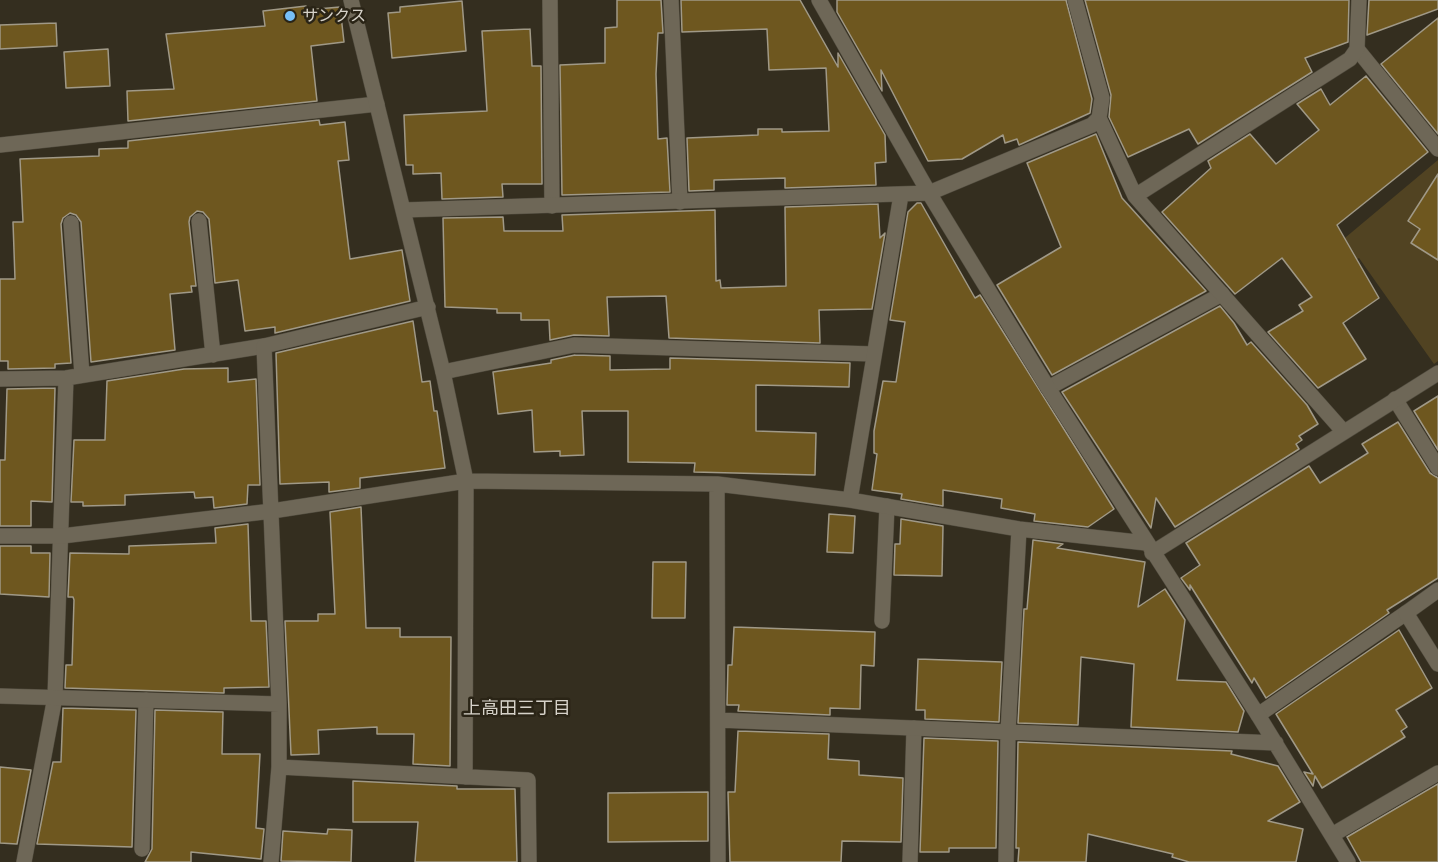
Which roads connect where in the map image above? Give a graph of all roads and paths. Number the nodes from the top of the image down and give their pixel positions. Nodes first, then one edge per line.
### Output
1 (351, 0) edge
2 (550, 0) edge
3 (671, 0) edge
4 (819, 0) edge
5 (1075, 0) edge
6 (1359, 0) edge
7 (1357, 49) junction
8 (377, 104) junction
9 (1099, 118) junction
10 (0, 145) edge
11 (1438, 149) edge
12 (928, 193) junction
13 (901, 195) junction
14 (1135, 196) junction
15 (680, 202) junction
16 (552, 206) junction
17 (403, 210) junction
18 (199, 221) dead end
19 (71, 223) dead end
20 (1222, 294) junction
21 (428, 307) junction
22 (264, 346) junction
23 (874, 354) junction
24 (213, 355) junction
25 (443, 372) junction
26 (1438, 373) edge
27 (82, 375) junction
28 (66, 378) junction
29 (0, 379) edge
30 (1048, 388) junction
31 (1395, 399) junction
32 (1343, 431) junction
33 (1438, 468) edge
34 (466, 481) junction
35 (717, 484) junction
36 (850, 500) junction
37 (886, 506) junction
38 (272, 511) junction
39 (1019, 529) junction
40 (0, 536) edge
41 (62, 536) junction
42 (1149, 548) junction
43 (1438, 590) edge
44 (1406, 613) junction
45 (882, 621) dead end
46 (1438, 664) edge
47 (0, 696) edge
48 (55, 697) junction
49 (146, 700) junction
50 (279, 704) junction
51 (1258, 715) junction
52 (718, 720) junction
53 (914, 728) junction
54 (1008, 732) junction
55 (1276, 743) junction
56 (279, 767) junction
57 (1438, 773) edge
58 (465, 777) junction
59 (1332, 835) junction
60 (142, 849) dead end
61 (24, 862) edge
62 (272, 862) edge
63 (529, 862) edge
64 (718, 862) edge
65 (910, 862) edge
66 (1006, 862) edge
67 (1348, 862) edge

1 - 8 street
2 - 16 street
3 - 15 street
4 - 12 street
5 - 9 street
6 - 7 street
7 - 11 street
7 - 14 street
8 - 10 street
8 - 17 street
9 - 12 street
9 - 14 street
12 - 13 street
12 - 30 street
13 - 15 street
13 - 23 street
14 - 20 street
15 - 16 street
16 - 17 street
17 - 21 street
18 - 24 street
19 - 27 street
20 - 30 street
20 - 32 street
21 - 22 street
21 - 25 street
22 - 24 street
22 - 38 street
23 - 25 street
23 - 36 street
24 - 27 street
25 - 34 street
26 - 31 street
27 - 28 street
28 - 29 street
28 - 41 street
30 - 42 street
31 - 32 street
31 - 33 street
32 - 42 street
34 - 35 street
34 - 38 street
34 - 58 street
35 - 36 street
35 - 52 street
36 - 37 street
37 - 39 street
37 - 45 street
38 - 41 street
38 - 50 street
39 - 42 street
39 - 54 street
40 - 41 street
41 - 48 street
42 - 51 street
43 - 44 street
44 - 46 street
44 - 51 street
47 - 48 street
48 - 49 street
48 - 61 street
49 - 50 street
49 - 60 street
50 - 56 street
51 - 55 street
52 - 53 street
52 - 64 street
53 - 54 street
53 - 65 street
54 - 55 street
54 - 66 street
55 - 59 street
56 - 58 street
56 - 62 street
57 - 59 street
58 - 63 street
59 - 67 street

